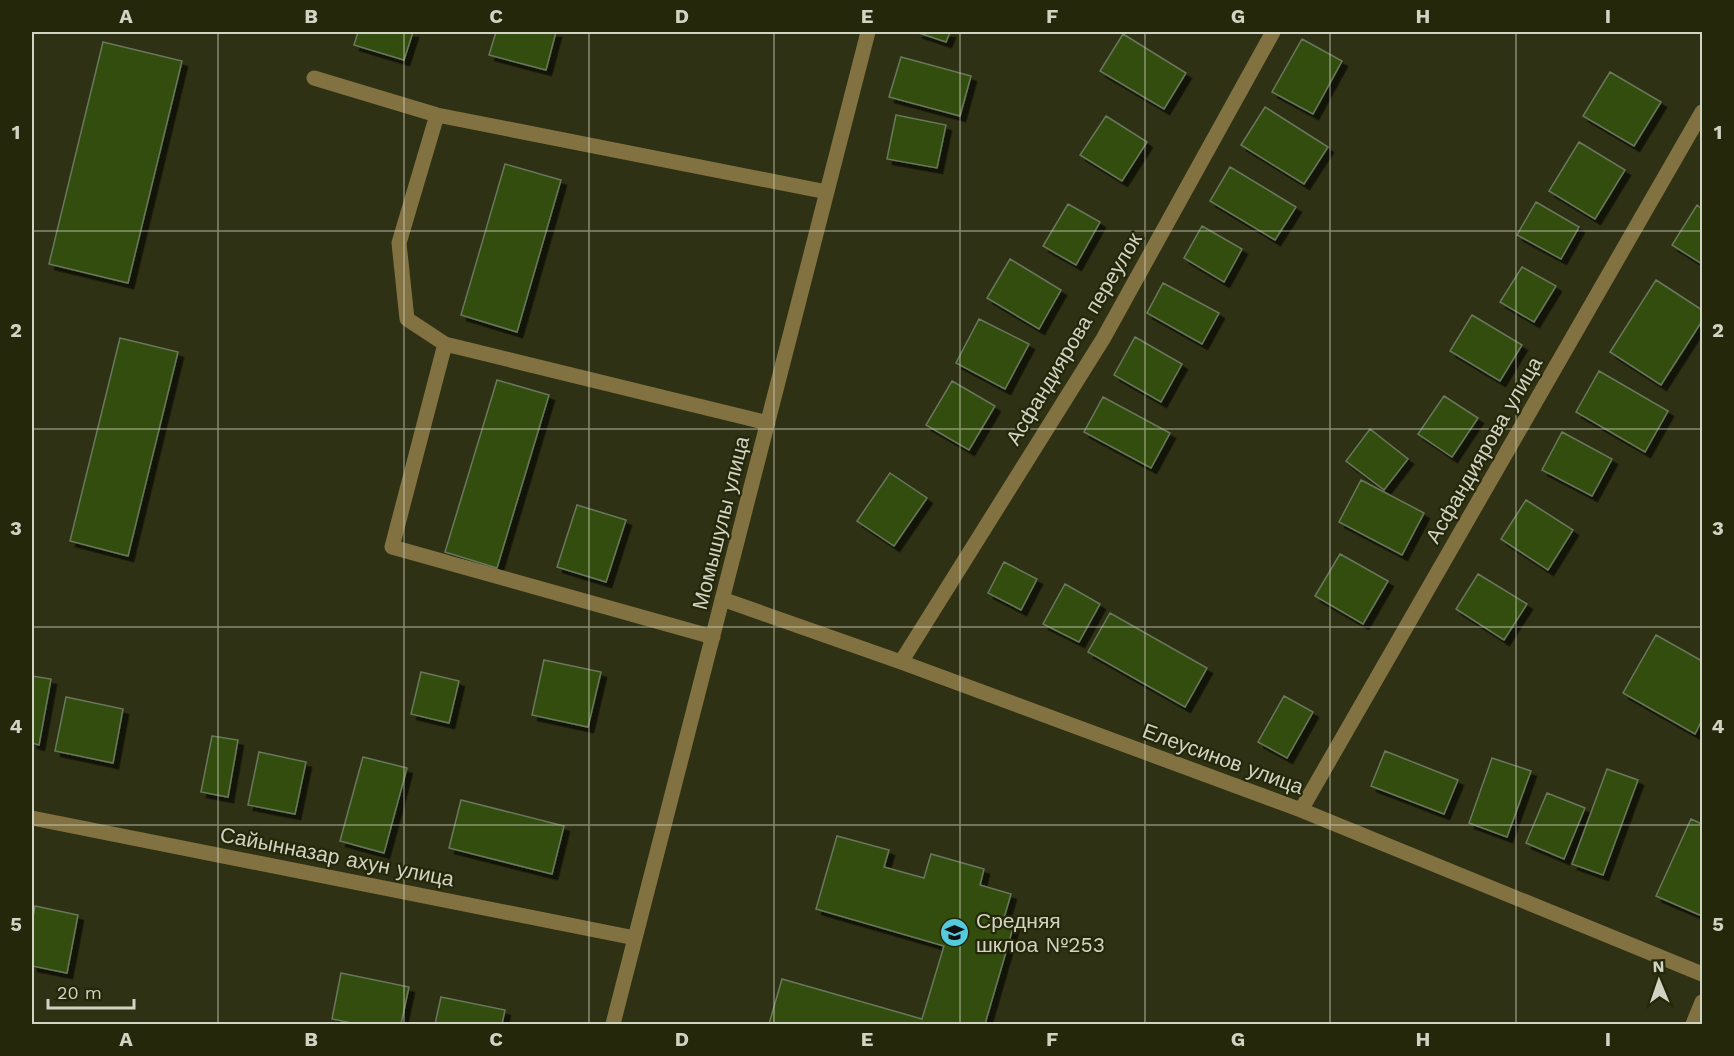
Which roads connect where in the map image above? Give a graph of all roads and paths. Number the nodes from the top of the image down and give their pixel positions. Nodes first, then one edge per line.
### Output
1 (868, 32) edge
2 (1273, 32) edge
3 (314, 78) dead end
4 (1702, 112) edge
5 (437, 115) junction
6 (827, 192) junction
7 (445, 345) junction
8 (768, 423) junction
9 (722, 599) junction
10 (713, 637) junction
11 (901, 662) junction
12 (1301, 810) junction
13 (32, 818) edge
14 (635, 938) junction
15 (1702, 974) edge
16 (1702, 1002) edge
17 (613, 1024) edge
18 (1693, 1024) edge

1 - 6 street, Момышулы улица
2 - 11 street, Асфандиярова переулок
3 - 5 street
4 - 12 street, Асфандиярова улица
5 - 6 street
5 - 7 street
6 - 8 street, Момышулы улица
7 - 8 street
7 - 10 street
8 - 9 street, Момышулы улица
9 - 10 street, Момышулы улица
9 - 11 street, Елеусинов улица
10 - 14 street, Момышулы улица
11 - 12 street, Елеусинов улица
12 - 15 street, Елеусинов улица
13 - 14 street, Сайынназар ахун улица
14 - 17 street, Момышулы улица
16 - 18 street

